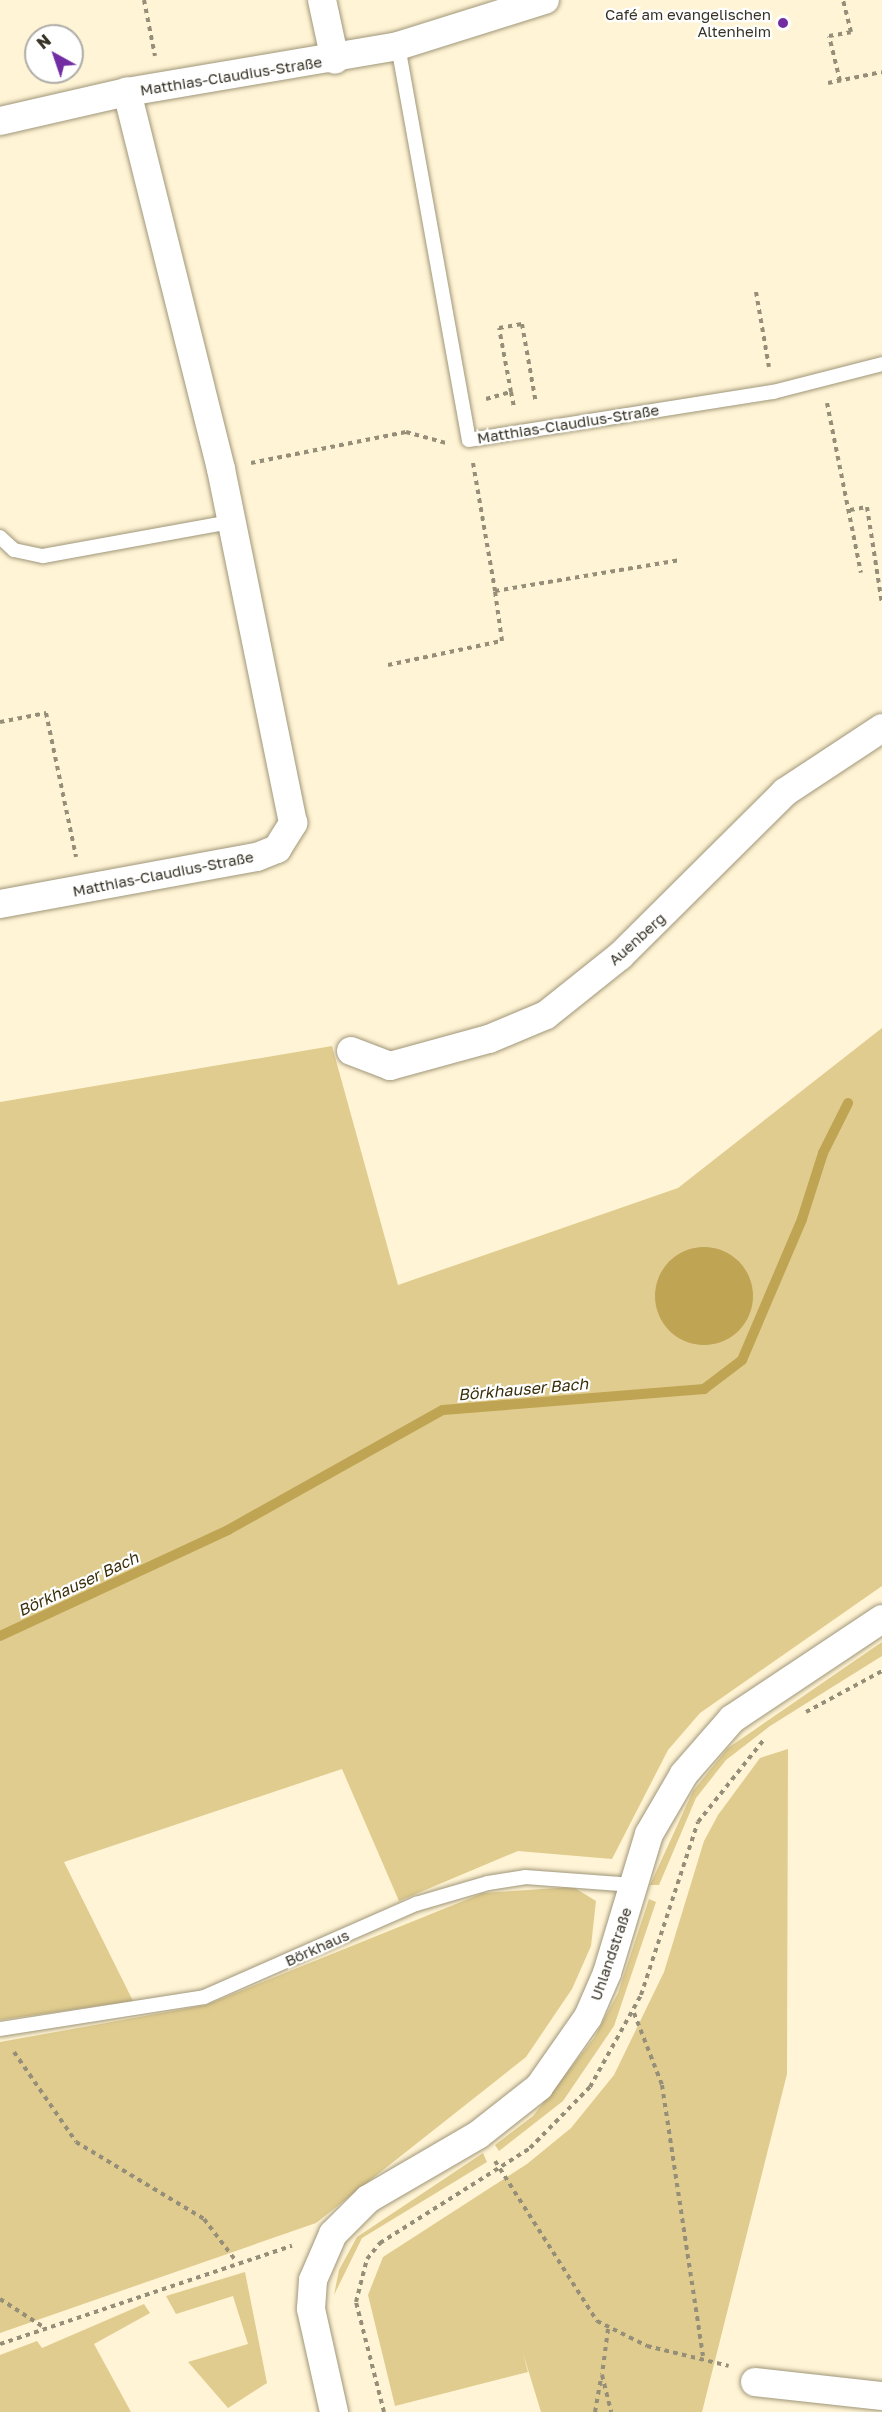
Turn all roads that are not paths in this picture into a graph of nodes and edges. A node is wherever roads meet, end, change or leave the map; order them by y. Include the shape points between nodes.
1 (322, 0) edge
2 (545, 0) edge
3 (514, 5) edge
4 (398, 46) junction
5 (335, 60) junction
6 (127, 92) junction
7 (0, 121) edge
8 (882, 364) edge
9 (231, 522) junction
10 (0, 537) edge
11 (882, 728) edge
12 (0, 904) edge
13 (351, 1052) dead end
14 (882, 1619) edge
15 (634, 1885) junction
16 (1, 2029) edge
17 (755, 2382) road end
18 (882, 2396) edge
19 (334, 2412) edge

1 - 5 street, Matthias-Claudius-Straße
2 - 3 street, Matthias-Claudius-Straße
3 - 4 street, Matthias-Claudius-Straße
4 - 5 street, Matthias-Claudius-Straße
4 - 8 lane, Matthias-Claudius-Straße via 469,440 773,392
5 - 6 street, Matthias-Claudius-Straße
6 - 7 street, Matthias-Claudius-Straße
6 - 9 street, Matthias-Claudius-Straße
9 - 10 lane via 43,556 14,550
9 - 12 street, Matthias-Claudius-Straße via 293,823 277,849 257,857
11 - 13 street, Auenberg via 785,792 621,956 546,1015 489,1039 390,1066
14 - 15 street, Uhlandstraße via 768,1692 708,1744 664,1803
15 - 16 lane, Börkhaus via 525,1877 488,1883 416,1905 204,1997
15 - 19 street, Uhlandstraße via 607,1973 561,2061 516,2109 368,2199 333,2234 314,2280 311,2309
17 - 18 street

